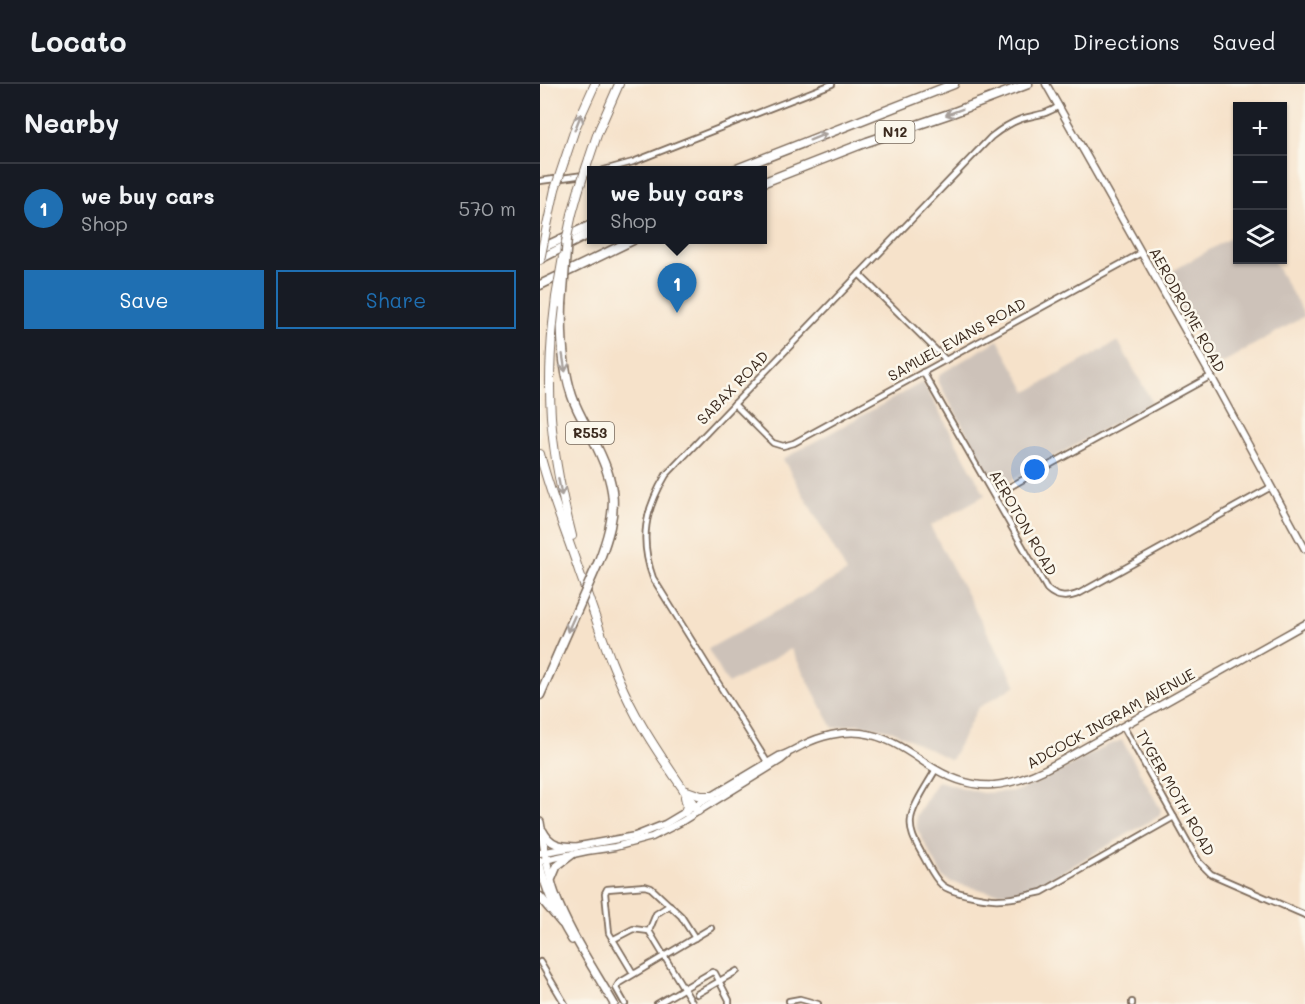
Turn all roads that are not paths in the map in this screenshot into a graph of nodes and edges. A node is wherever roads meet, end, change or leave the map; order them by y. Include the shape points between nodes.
1 (595, 84) edge
2 (620, 84) edge
3 (832, 84) edge
4 (954, 84) edge
5 (1028, 84) edge
6 (1048, 86) edge
7 (1059, 106) junction
8 (620, 166) edge
9 (747, 166) edge
10 (587, 175) edge
11 (540, 181) edge
12 (767, 181) edge
13 (587, 227) edge
14 (587, 235) edge
15 (567, 238) junction
16 (625, 244) edge
17 (540, 249) edge
18 (1141, 253) junction
19 (540, 259) edge
20 (859, 274) junction
21 (540, 285) edge
22 (946, 360) junction
23 (923, 372) junction
24 (1210, 376) junction
25 (734, 404) junction
26 (540, 454) edge
27 (1271, 487) junction
28 (995, 495) junction
29 (1305, 549) edge
30 (581, 576) junction
31 (1305, 624) edge
32 (540, 695) edge
33 (1123, 726) junction
34 (769, 765) junction
35 (936, 769) junction
36 (683, 790) junction
37 (712, 796) junction
38 (696, 809) junction
39 (685, 812) junction
40 (1174, 817) junction
41 (540, 823) edge
42 (574, 850) junction
43 (542, 858) edge
44 (551, 881) junction
45 (540, 897) edge
46 (670, 905) junction
47 (1305, 915) edge
48 (562, 923) junction
49 (711, 928) dead end
50 (649, 931) junction
51 (695, 938) junction
52 (612, 940) junction
53 (664, 956) junction
54 (540, 962) edge
55 (737, 971) dead end
56 (633, 973) junction
57 (719, 982) junction
58 (683, 988) junction
59 (697, 994) dead end
60 (789, 1001) dead end
61 (565, 1004) edge
62 (612, 1004) edge
63 (625, 1004) edge
64 (657, 1004) edge
65 (693, 1004) edge
66 (729, 1004) edge
67 (818, 1004) edge

19 -> 1 main road, bridge via 555,189
2 - 15 main road, R553, bridge via 598,132
3 - 8 street
9 -> 4 highway, N12
5 -> 12 highway, N12
6 - 7 street, AERODROME ROAD
7 - 18 street, AERODROME ROAD
7 - 20 street, SABAX ROAD via 1046,114 1011,123 991,137
10 - 11 street
13 - 17 highway
14 - 19 highway
15 -> 30 main road, bridge via 553,324 552,433 560,489
15 -> 32 highway, R553, bridge via 562,352 578,411 603,460 612,488 613,512 599,561
16 - 21 highway
18 - 22 street, SAMUEL EVANS ROAD
18 - 24 street, AERODROME ROAD
20 - 22 street
20 - 25 street, SABAX ROAD
22 - 23 street, SAMUEL EVANS ROAD
23 - 25 street, SAMUEL EVANS ROAD via 783,446 773,442
23 - 28 street, AEROTON ROAD
24 - 27 street, AERODROME ROAD
24 - 28 street
25 - 34 street, SABAX ROAD via 666,475 654,494 645,533 646,547 655,582
26 - 30 main road
27 - 28 street, AEROTON ROAD via 1066,598 1047,589
27 - 29 street, AERODROME ROAD
30 - 36 main road via 631,706
31 - 33 street, ADCOCK INGRAM AVENUE
33 - 35 street, ADCOCK INGRAM AVENUE via 1043,771 1013,783 974,784
33 - 40 street, TYGER MOTH ROAD
34 - 35 street, ADCOCK INGRAM AVENUE via 805,744 828,736 859,733 898,745
34 - 37 street, ADCOCK INGRAM AVENUE
34 - 38 street, ADCOCK INGRAM AVENUE
35 - 40 street via 912,814 911,830 934,876 949,890 963,894 998,900 1042,891
36 - 37 main road
36 - 38 main road
36 - 39 main road
37 - 38 street, ADCOCK INGRAM AVENUE
38 - 39 street, ADCOCK INGRAM AVENUE
38 - 42 street, ADCOCK INGRAM AVENUE via 644,840
39 - 42 street, ADCOCK INGRAM AVENUE via 635,836
40 - 47 street, TYGER MOTH ROAD via 1199,862 1211,874
41 - 42 main road via 553,843
41 - 43 main road
42 - 43 street, ADCOCK INGRAM AVENUE
42 - 44 main road via 557,866
43 - 44 main road
43 - 48 main road via 549,894
44 - 62 main road via 570,927
45 - 48 highway
46 - 50 street via 655,916
46 - 51 street
46 - 52 street via 648,886 607,889 606,911
48 - 62 main road
49 - 51 street
50 - 52 street via 633,929
50 - 53 street
51 - 53 street
52 - 56 street
53 - 56 street
53 - 58 street
54 - 61 street
55 - 57 street
56 - 63 street via 615,987
57 - 58 street via 712,972
57 - 59 street
57 - 66 street
58 - 64 street
58 - 65 street
60 - 67 street via 800,999

